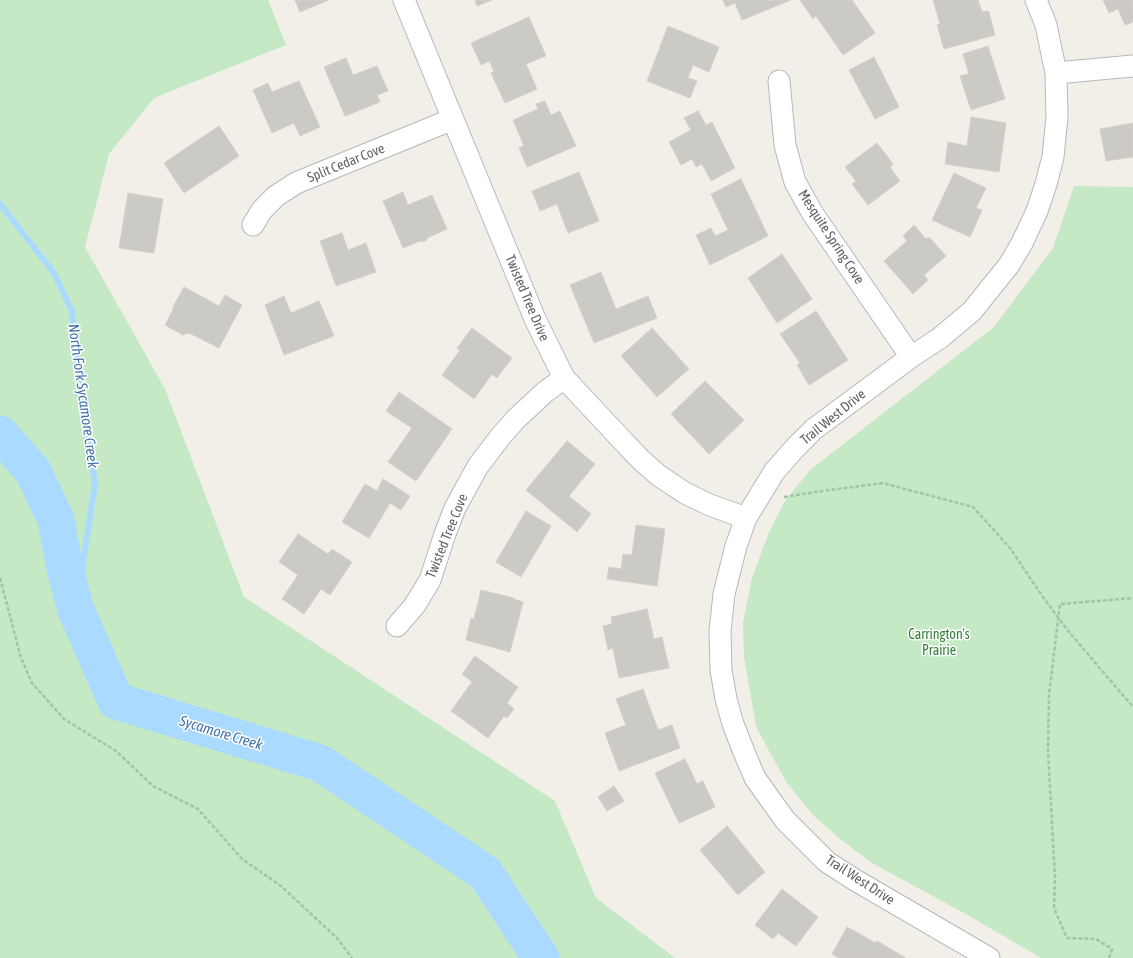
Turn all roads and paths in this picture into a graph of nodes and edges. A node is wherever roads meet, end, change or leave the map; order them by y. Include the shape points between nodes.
1 (404, 0) edge
2 (1036, 0) edge
3 (1133, 66) edge
4 (1056, 73) junction
5 (779, 81) dead end
6 (453, 119) junction
7 (253, 224) dead end
8 (911, 357) junction
9 (564, 378) junction
10 (751, 511) junction
11 (0, 578) edge
12 (1133, 598) edge
13 (1059, 618) junction
14 (397, 626) dead end
15 (1133, 707) edge
16 (979, 955) edge
17 (352, 958) edge
18 (1109, 958) edge

1 - 6 street, Twisted Tree Drive
2 - 4 street, Trail West Drive via 1046,25
3 - 4 street
4 - 8 street, Trail West Drive via 1057,117 1053,157 1037,211 1022,243 1009,265 972,311 940,338
5 - 8 street, Mesquite Spring Cove via 785,145 795,182 813,214
6 - 7 street, Split Cedar Cove via 296,183 276,196
6 - 9 street, Twisted Tree Drive via 535,319
8 - 10 street, Trail West Drive via 814,429 774,472
9 - 10 street, Twisted Tree Drive via 658,475 685,493 710,505
9 - 14 street, Twisted Tree Cove via 516,419 478,466 444,534 430,580 415,605
10 - 13 path via 815,492 883,483 973,507 1010,548
10 - 16 street, Trail West Drive via 736,546 724,594 720,631 721,670 726,699 733,724 756,778 785,820 827,862
11 - 17 path via 21,658 32,683 64,719 116,751 153,786 198,809 242,859 281,886 337,938
12 - 13 path via 1060,604
13 - 15 path
13 - 18 path via 1050,695 1048,750 1055,878 1054,908 1067,938 1096,939 1112,949

